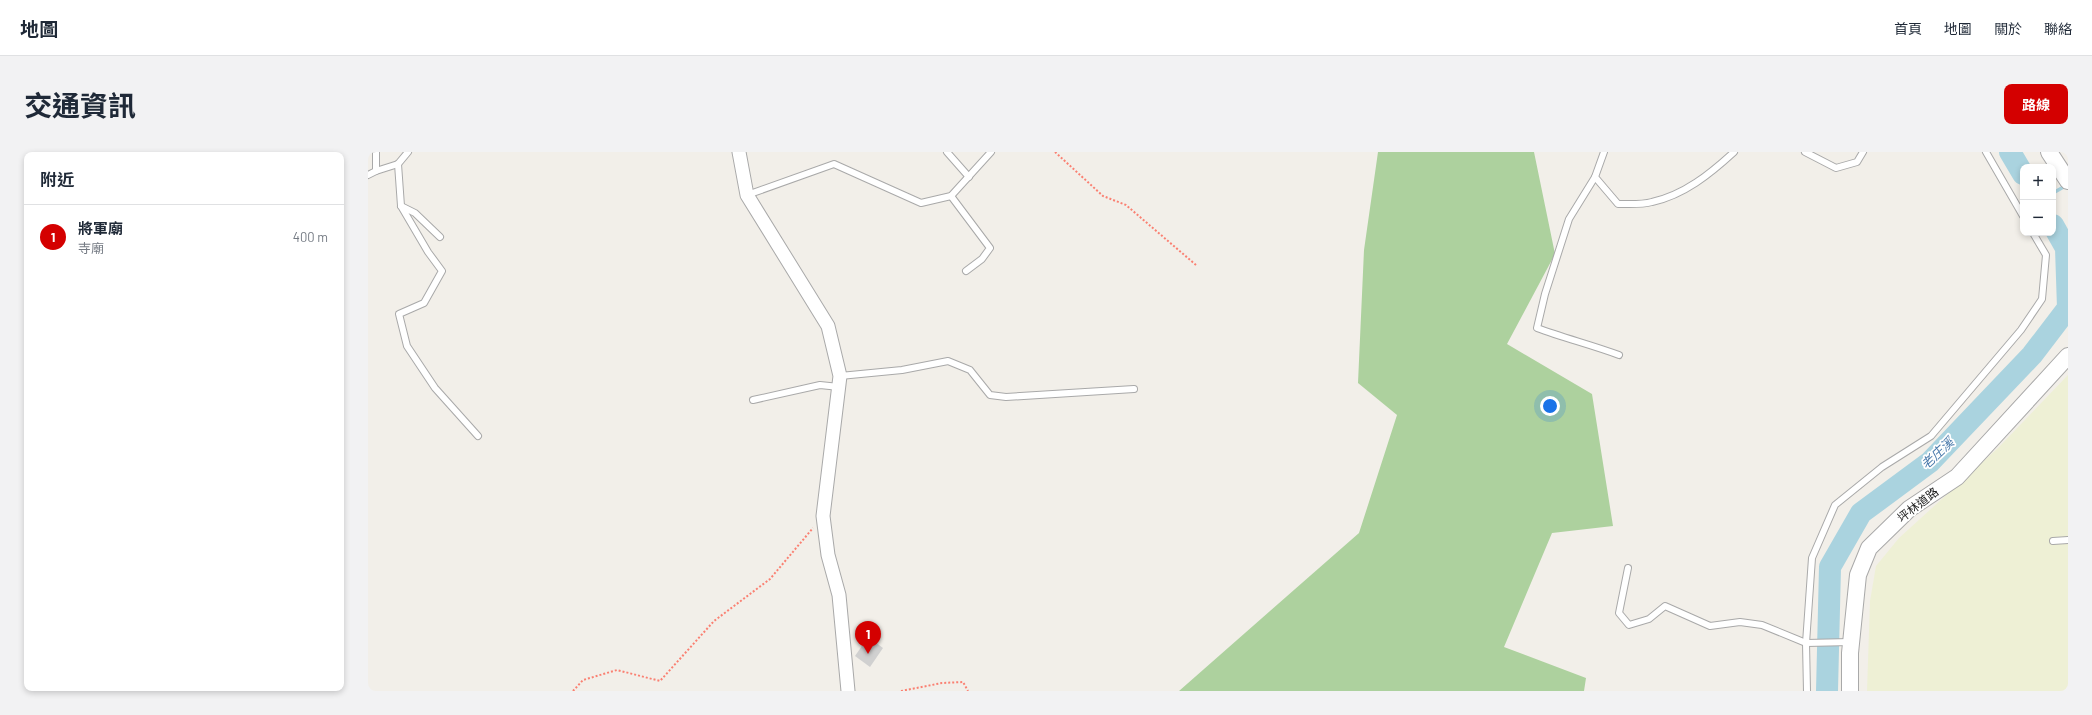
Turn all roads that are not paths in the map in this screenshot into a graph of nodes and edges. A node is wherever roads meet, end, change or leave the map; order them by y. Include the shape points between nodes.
1 (376, 152) edge
2 (408, 152) edge
3 (739, 152) edge
4 (946, 152) edge
5 (991, 152) edge
6 (1604, 152) edge
7 (1734, 152) edge
8 (1805, 152) edge
9 (1863, 152) edge
10 (1986, 152) edge
11 (2049, 152) edge
12 (398, 164) junction
13 (376, 171) junction
14 (368, 175) edge
15 (969, 177) junction
16 (1595, 177) junction
17 (2068, 181) edge
18 (747, 195) junction
19 (952, 196) junction
20 (400, 206) junction
21 (2020, 211) edge
22 (2035, 236) edge
23 (440, 237) dead end
24 (966, 271) dead end
25 (1619, 355) dead end
26 (2068, 356) edge
27 (839, 382) junction
28 (1134, 389) dead end
29 (753, 400) dead end
30 (478, 436) dead end
31 (2068, 540) edge
32 (2053, 541) dead end
33 (1628, 568) dead end
34 (1851, 642) junction
35 (1806, 643) junction
36 (848, 691) edge
37 (1807, 691) edge
38 (1850, 691) edge

1 - 13 lane
2 - 12 lane
3 - 18 street
4 - 15 lane
5 - 15 lane
6 - 16 lane
7 - 16 lane via 1679,194 1650,203 1618,204
8 - 9 lane via 1836,168 1857,162
10 - 21 lane
11 - 17 street
12 - 13 lane
12 - 20 lane
13 - 14 lane
15 - 19 lane
16 - 25 lane via 1569,219 1544,294 1537,328 1567,340
18 - 19 lane via 834,164 920,203
18 - 27 street via 828,326
19 - 24 lane via 990,248 982,259
20 - 23 lane via 415,213
20 - 30 lane via 442,271 424,303 400,314 407,346 435,388
22 - 35 lane via 2046,255 2042,299 2021,330 1931,436 1882,466 1835,505 1812,558
26 - 34 street, 坪林道路 via 1957,476 1909,509 1869,548 1858,575
27 - 28 lane via 948,361 970,370 990,395 1006,397
27 - 29 lane
27 - 36 street via 822,516 828,555 839,595
31 - 32 lane
33 - 35 lane via 1620,613 1629,626 1649,619 1665,606 1710,626 1740,622 1762,626
34 - 35 lane
34 - 38 street, 坪林道路
35 - 37 lane

